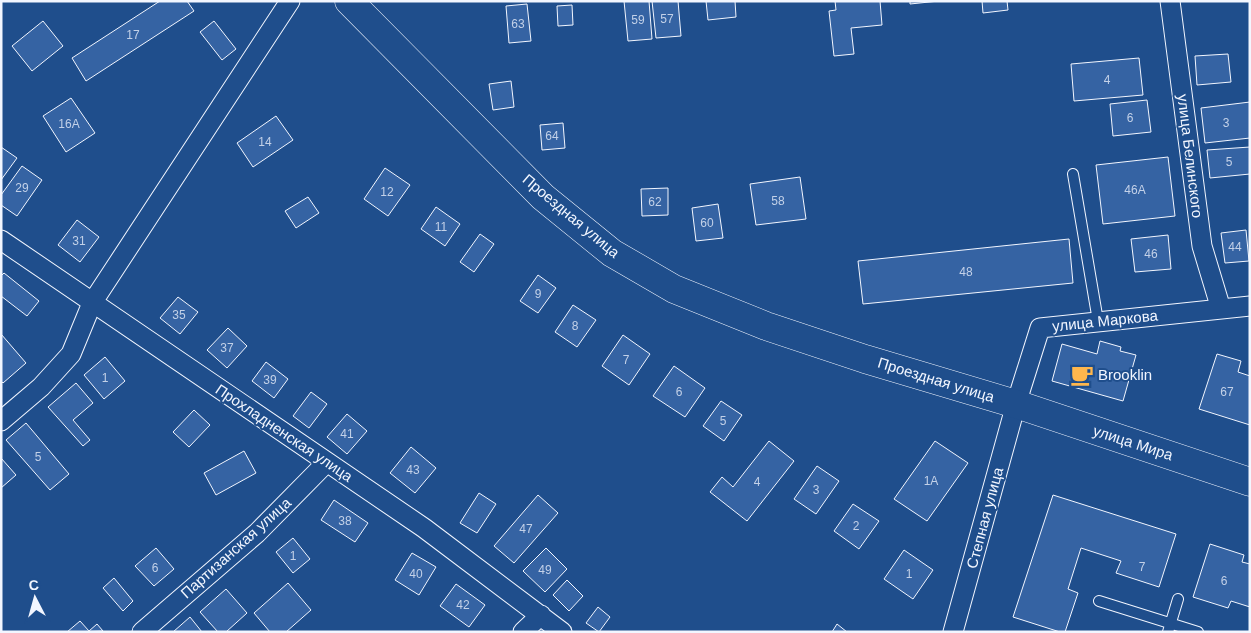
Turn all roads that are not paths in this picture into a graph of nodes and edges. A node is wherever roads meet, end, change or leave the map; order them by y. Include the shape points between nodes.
1 (290, 1) edge
2 (349, 1) edge
3 (1170, 1) edge
4 (1073, 174) dead end
5 (1, 240) edge
6 (92, 303) junction
7 (1250, 306) edge
8 (1221, 309) junction
9 (1098, 321) junction
10 (1016, 404) junction
11 (1, 421) edge
12 (327, 462) junction
13 (1250, 482) edge
14 (1178, 600) dead end
15 (1099, 601) dead end
16 (541, 615) junction
17 (1169, 628) edge
18 (142, 632) edge
19 (523, 632) edge
20 (562, 632) edge
21 (953, 632) edge
22 (1198, 632) edge

1 - 6 street
2 - 10 main road, Проездная улица via 543,197 612,253 674,289 766,326
3 - 8 street, улица Белинского via 1202,246
4 - 9 lane
5 - 6 street, Прохладненская улица
6 - 11 street via 71,354 41,387
6 - 12 street, Прохладненская улица
7 - 8 street, улица Маркова
8 - 9 street, улица Маркова
9 - 10 street, улица Маркова via 1040,328
10 - 13 main road, улица Мира
10 - 21 street, Степная улица
12 - 16 street, Прохладненская улица via 424,528
12 - 18 street, Партизанская улица via 256,533
14 - 17 lane
15 - 17 lane
16 - 19 street
16 - 20 street, Прохладненская улица
17 - 22 lane

